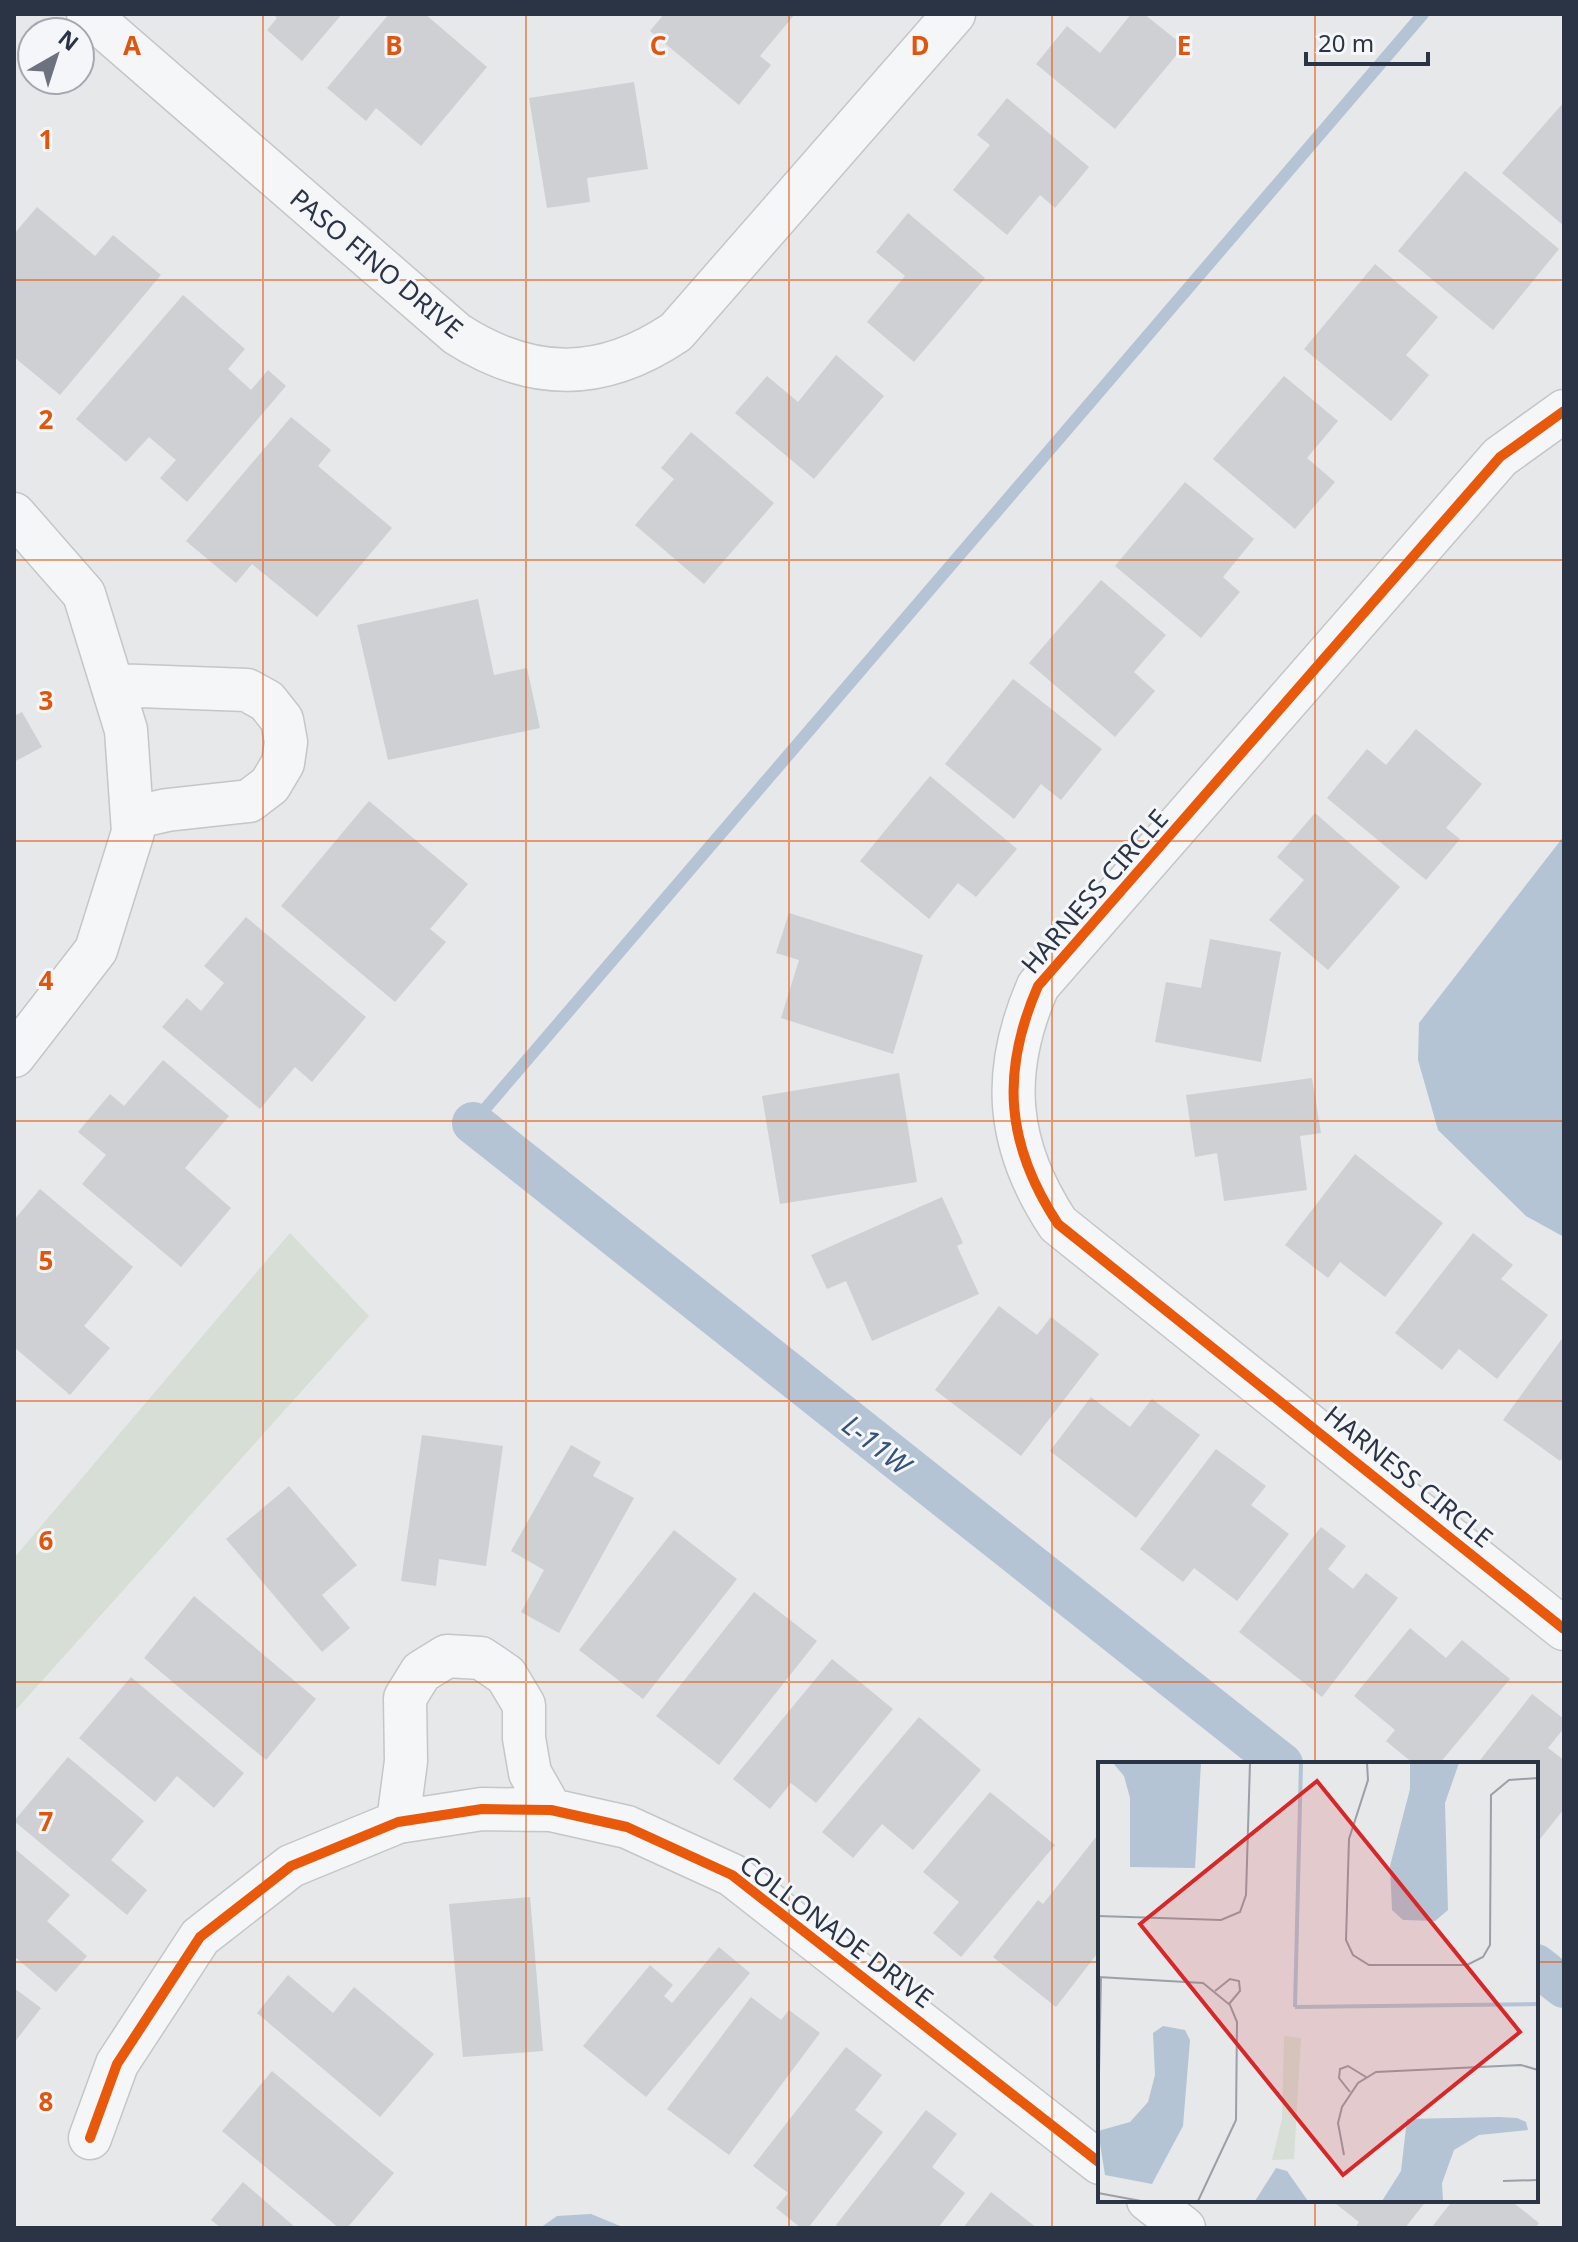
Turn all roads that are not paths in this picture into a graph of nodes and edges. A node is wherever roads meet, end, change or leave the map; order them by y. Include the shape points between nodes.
1 (88, 14) edge
2 (954, 14) edge
3 (1564, 411) edge
4 (14, 514) edge
5 (112, 685) junction
6 (132, 818) junction
7 (14, 1056) edge
8 (1564, 1629) edge
9 (551, 1810) junction
10 (398, 1822) junction
11 (90, 2138) dead end
12 (1098, 2161) edge
13 (1151, 2202) edge
14 (1184, 2228) edge

1 - 2 street, PASO FINO DRIVE via 457,334 531,368 562,371 622,361 676,332
3 - 8 street, HARNESS CIRCLE via 1500,457 1038,986 1018,1040 1013,1096 1021,1153 1058,1224
4 - 5 street via 84,594
5 - 6 street via 126,730
5 - 6 street via 247,690 267,701 282,720 286,742 283,763 270,785 249,801
6 - 7 street via 133,832 96,950
9 - 10 street, COLLONADE DRIVE via 482,1809
9 - 10 street via 530,1773 524,1705 506,1675 481,1658 447,1656 421,1672 405,1698 406,1761
9 - 12 street, COLLONADE DRIVE via 627,1827 732,1875
10 - 11 street, COLLONADE DRIVE via 291,1866 200,1937 117,2064
13 - 14 street

